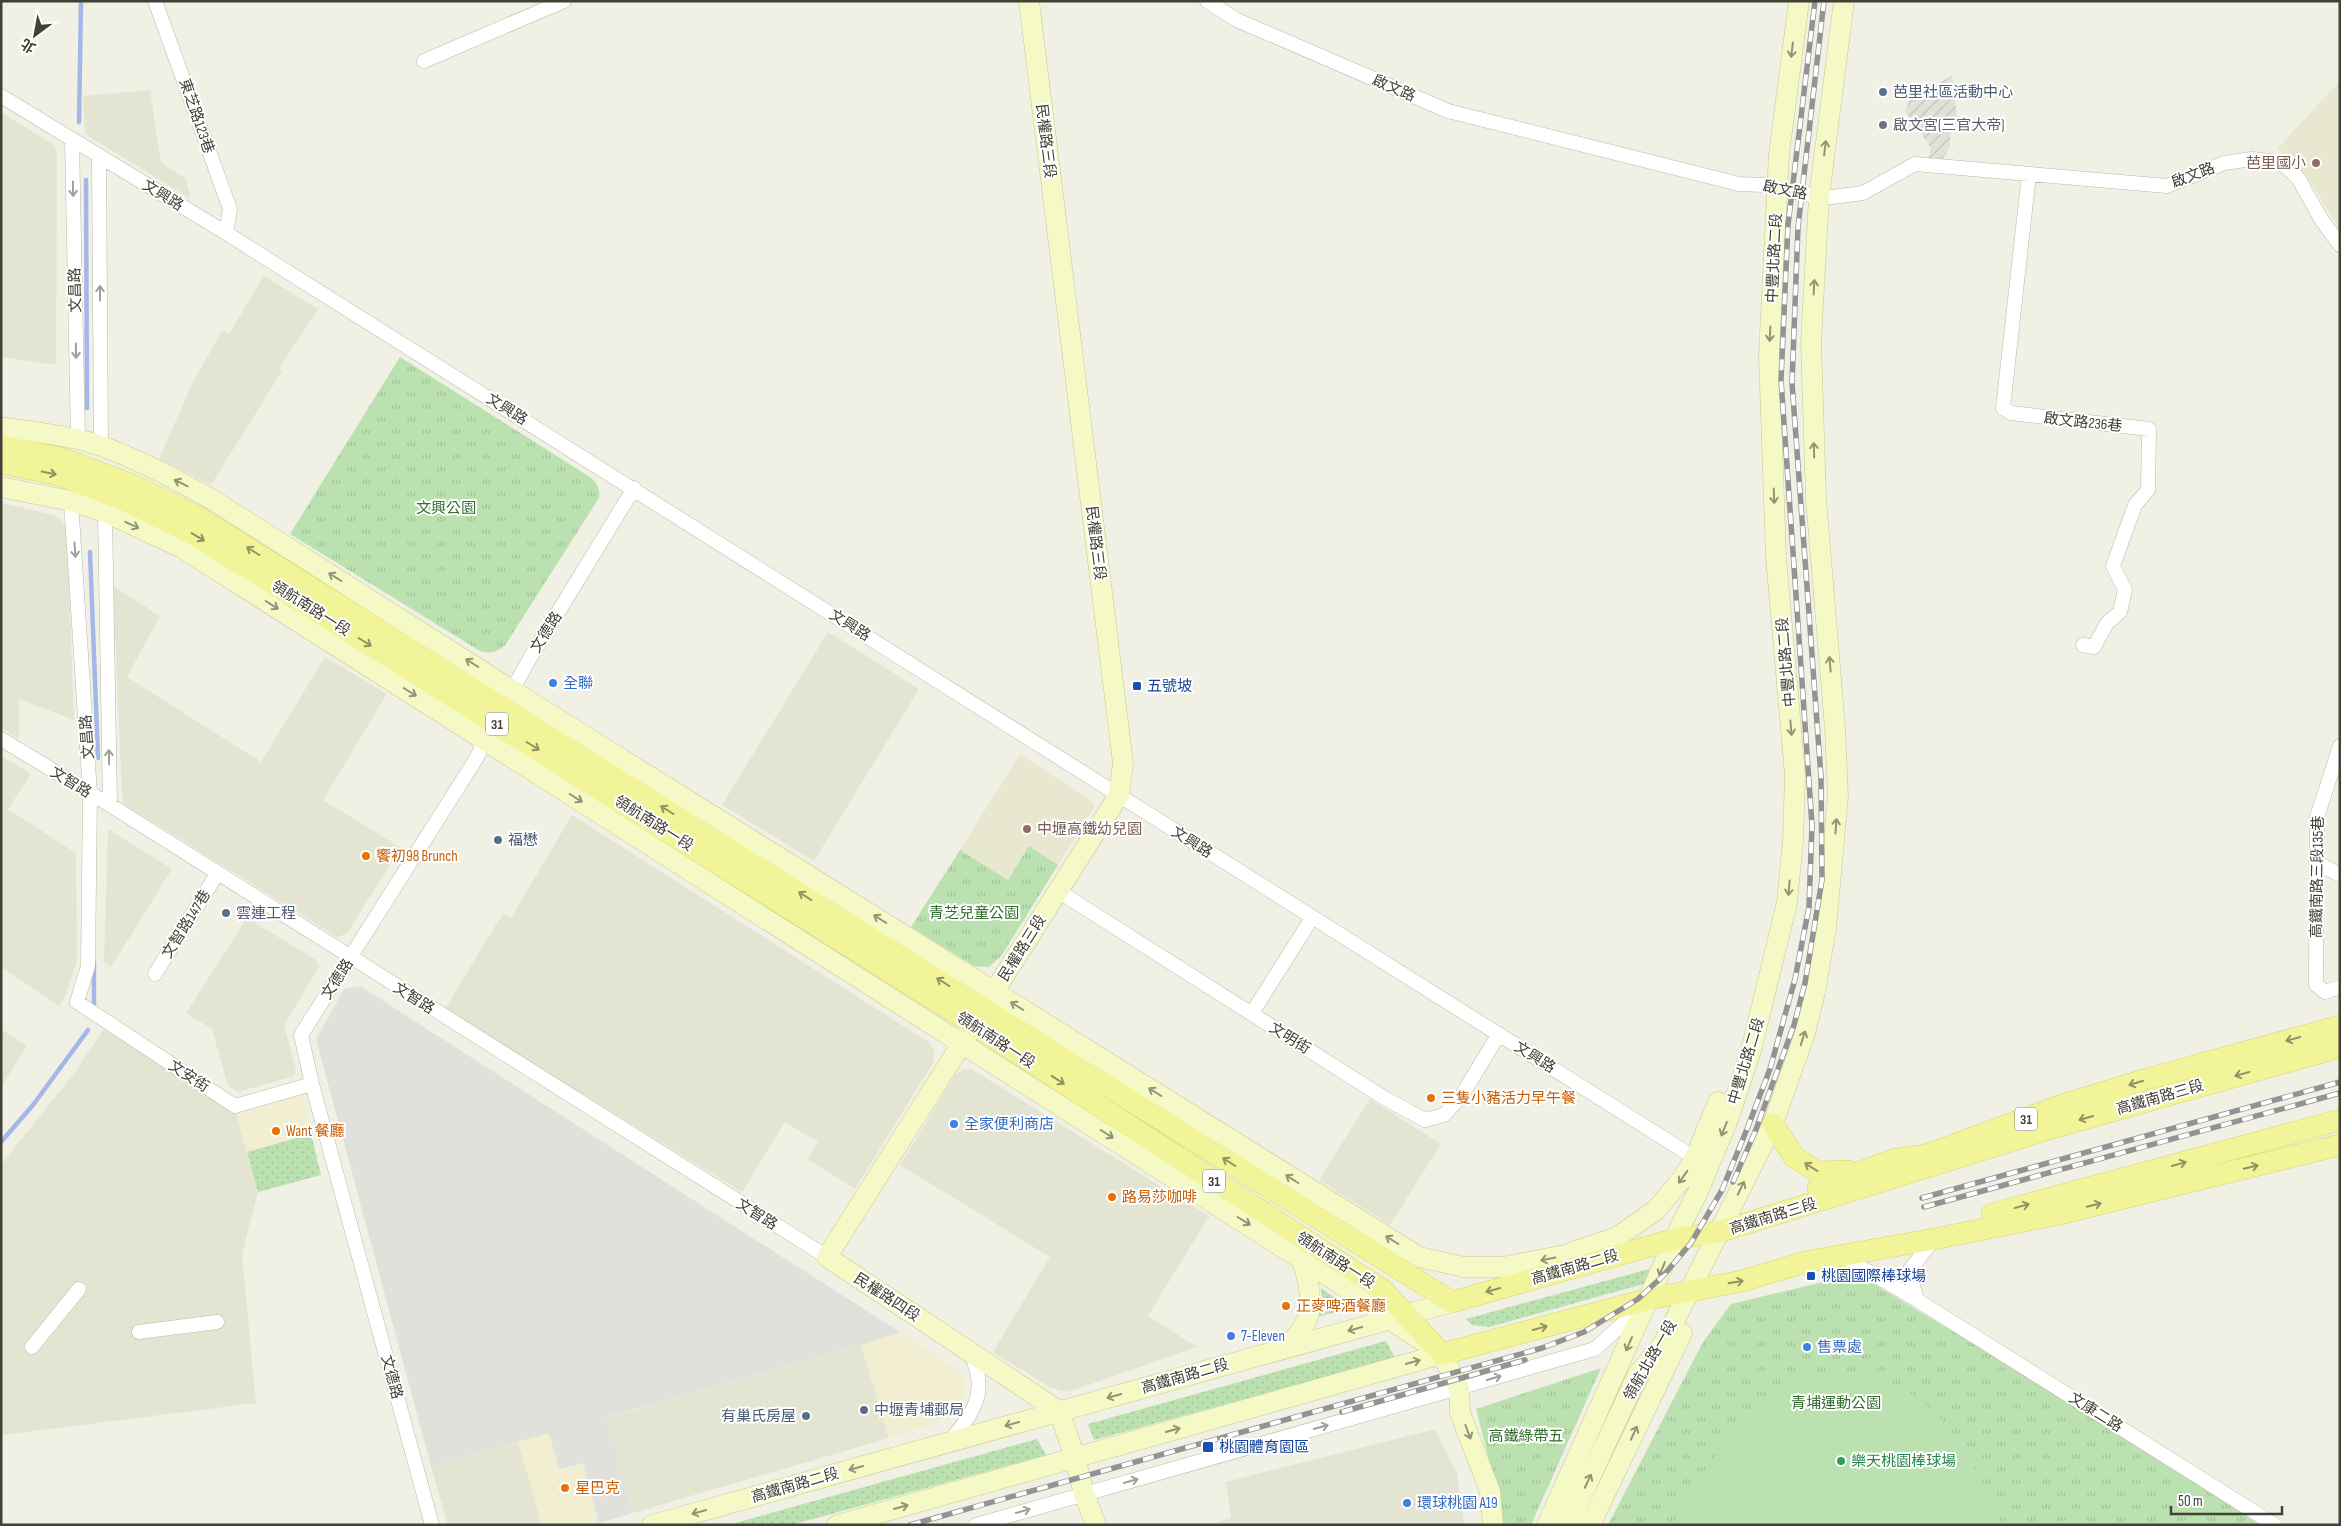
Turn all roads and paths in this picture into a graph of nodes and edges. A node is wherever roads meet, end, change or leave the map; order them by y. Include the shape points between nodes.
1 (155, 1) edge
2 (564, 1) edge
3 (1029, 1) edge
4 (1207, 1) edge
5 (1798, 1) edge
6 (1844, 1) edge
7 (424, 60) dead end
8 (1, 96) edge
9 (72, 140) junction
10 (99, 157) junction
11 (2029, 174) junction
12 (1778, 188) junction
13 (1819, 197) junction
14 (226, 233) junction
15 (2340, 245) edge
16 (1, 427) edge
17 (78, 439) junction
18 (1, 446) edge
19 (101, 446) junction
20 (1, 463) edge
21 (1, 487) edge
22 (634, 488) junction
23 (72, 502) junction
24 (105, 512) junction
25 (2083, 645) dead end
26 (499, 715) junction
27 (1, 739) edge
28 (2340, 746) edge
29 (90, 794) junction
30 (1118, 795) junction
31 (110, 805) junction
32 (2316, 862) junction
33 (217, 874) junction
34 (2340, 875) edge
35 (1058, 890) junction
36 (1312, 918) junction
37 (351, 959) junction
38 (155, 974) dead end
39 (2340, 988) edge
40 (77, 1002) joint
41 (1252, 1013) junction
42 (979, 1017) junction
43 (2340, 1026) edge
44 (1499, 1034) junction
45 (2340, 1047) edge
46 (312, 1084) junction
47 (1718, 1102) dead end
48 (2340, 1120) edge
49 (1773, 1124) junction
50 (2340, 1145) edge
51 (1926, 1155) junction
52 (1695, 1158) junction
53 (1892, 1160) junction
54 (1822, 1201) junction
55 (1334, 1204) junction
56 (1719, 1232) junction
57 (1675, 1239) junction
58 (1934, 1240) junction
59 (1840, 1255) junction
60 (1300, 1257) junction
61 (827, 1258) junction
62 (1389, 1262) junction
63 (79, 1289) dead end
64 (1688, 1291) junction
65 (1649, 1300) junction
66 (1917, 1300) junction
67 (1452, 1302) junction
68 (1398, 1317) junction
69 (216, 1322) dead end
70 (139, 1332) dead end
71 (32, 1347) dead end
72 (1277, 1351) junction
73 (969, 1352) junction
74 (1442, 1354) junction
75 (1459, 1388) junction
76 (1059, 1411) junction
77 (950, 1442) junction
78 (1075, 1457) junction
79 (1084, 1494) junction
80 (432, 1525) edge
81 (652, 1525) edge
82 (837, 1525) edge
83 (976, 1525) edge
84 (1096, 1525) edge
85 (1492, 1525) edge
86 (1547, 1525) edge
87 (1568, 1525) edge
88 (1590, 1525) edge
89 (2275, 1525) edge

1 - 14 street, 東芝路123巷 via 230,209
2 - 7 street
3 - 30 street, 民權路三段 via 1123,763
4 - 12 street, 啟文路 via 1236,20 1448,111 1739,184
5 -> 12 street, 中豐北路二段 via 1779,154
13 -> 6 street
8 - 9 street, 文興路
9 - 10 street, 文興路
9 -> 17 street, 文昌路
10 - 14 street, 文興路
19 -> 10 street, 文昌路
11 - 13 street, 啟文路 via 1915,164 1863,193
11 - 15 street, 啟文路 via 2167,186 2224,163 2252,159 2271,161 2285,166 2298,178
11 - 25 street, 啟文路236巷 via 2004,408 2011,413 2149,429 2148,490 2135,505 2113,566 2126,590 2120,612 2107,622 2094,647
12 - 13 street, 啟文路
12 -> 57 street, 中豐北路二段 via 1769,356 1776,557 1795,775 1787,903 1751,1050 1729,1117
49 -> 13 street via 1805,1033 1815,992 1826,928 1838,796 1836,728 1816,499 1811,352
14 - 22 street, 文興路
16 - 17 street, 領航南路一段 / 31
17 - 19 street, 領航南路一段 / 31
26 -> 18 main road, 領航南路一段 / 31 via 200,518 133,485 64,459
26 -> 19 street, 領航南路一段 / 31 via 213,500
20 -> 26 main road, 領航南路一段 / 31 via 59,475 124,500 195,535
21 - 23 street, 領航南路一段 / 31
22 - 26 street, 文德路
22 - 30 street, 文興路
23 - 24 street, 領航南路一段 / 31
23 -> 29 street, 文昌路
24 -> 26 street, 領航南路一段 / 31 via 182,548
31 -> 24 street, 文昌路
26 - 37 street, 文德路 via 476,759
26 - 42 main road, 領航南路一段 / 31
42 -> 26 street, 領航南路一段 / 31
27 - 29 street, 文智路
28 - 32 street, 高鐵南路三段135巷 via 2317,817
29 - 31 street, 文智路
29 - 40 street, 文昌路 via 88,966
30 - 35 street, 民權路三段
30 - 36 street, 文興路
31 - 33 street, 文智路
32 - 34 street
32 - 39 street, 高鐵南路三段135巷 via 2316,985 2325,992
33 - 37 street, 文智路
33 - 38 street, 文智路147巷
35 - 41 street, 文明街
35 - 42 street, 民權路三段
36 - 41 street
36 - 44 street, 文興路
37 - 46 street, 文德路 via 301,1035
37 - 61 street, 文智路
40 - 46 street, 文安街 via 235,1106
41 - 44 street, 文明街 via 1386,1099 1425,1120 1444,1115 1462,1095
55 -> 42 street, 領航南路一段 / 31
42 -> 60 street, 領航南路一段 / 31
42 - 61 street
62 -> 42 main road, 領航南路一段 / 31
42 -> 68 main road, 領航南路一段 / 31 via 1383,1290
43 -> 51 main road, 高鐵南路三段 / 31 via 2062,1105
44 - 52 street, 文興路
45 -> 54 main road, 高鐵南路三段 / 31 via 2048,1129
46 - 80 street, 文德路
47 - 52 street, 高鐵南路二段
59 -> 48 main road
53 -> 49 main road via 1846,1172 1818,1172 1794,1157
56 -> 49 street
58 -> 50 main road via 2059,1214
51 - 53 main road, 高鐵南路三段 / 31
51 - 54 main road
52 -> 55 street, 高鐵南路二段 via 1656,1210 1617,1237 1565,1255 1503,1267 1464,1267 1419,1257
53 - 56 main road, 高鐵南路三段 / 31 via 1774,1204
54 - 56 main road, 高鐵南路三段 / 31
55 - 62 street, 31
56 - 57 main road, 高鐵南路二段 / 31
56 - 64 street
57 -> 65 street, 中豐北路二段
57 -> 67 main road, 高鐵南路二段 / 31
58 - 59 main road
58 - 66 street via 1909,1271
64 -> 59 main road via 1742,1281
59 - 66 street, 文康二路
60 - 68 street, 領航南路一段 / 31 via 1375,1306
60 - 72 street via 1310,1287 1311,1305 1306,1322 1293,1340
61 - 73 street, 民權路四段
62 - 67 main road, 31
63 - 71 street
64 - 65 main road
87 -> 64 street, 領航北路一段 via 1638,1374 1663,1344
88 -> 64 street, 領航北路一段 via 1681,1338
74 -> 65 main road
75 -> 65 street via 1595,1349
65 -> 86 street, 領航北路一段
66 - 89 street, 文康二路
67 - 68 street, 高鐵南路二段
68 -> 72 street, 高鐵南路二段
68 - 74 main road, 領航南路一段 / 31
69 - 70 street
72 -> 76 street, 高鐵南路二段
73 - 76 street, 民權路四段
73 - 77 street via 978,1370 980,1386 976,1404
74 - 75 street
78 -> 74 street
79 -> 75 street
75 -> 85 street via 1460,1413 1490,1491
76 -> 77 street, 高鐵南路二段
76 - 78 street
77 -> 81 street, 高鐵南路二段
78 - 79 street
82 -> 78 street
83 -> 79 street
79 - 84 street

